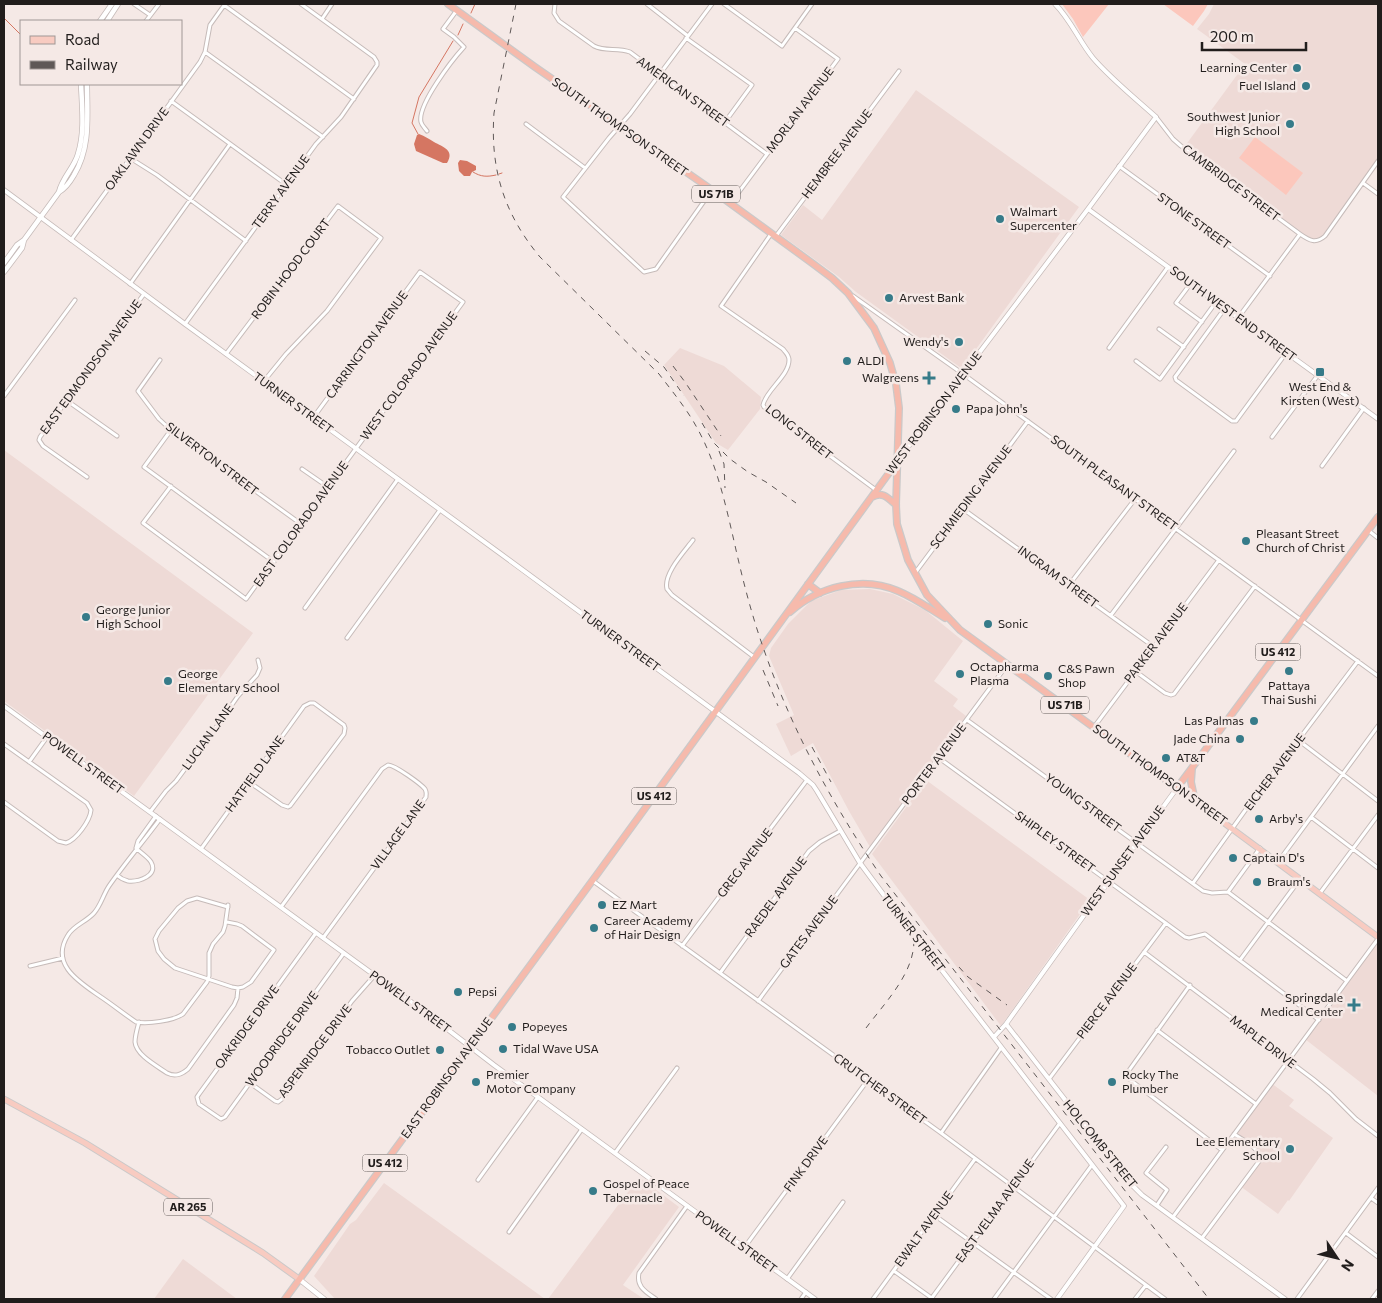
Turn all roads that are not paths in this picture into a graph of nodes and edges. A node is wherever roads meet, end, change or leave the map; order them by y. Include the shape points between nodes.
1 (112, 4) edge
2 (118, 4) edge
3 (134, 4) edge
4 (159, 4) edge
5 (225, 4) edge
6 (301, 4) edge
7 (332, 4) edge
8 (448, 4) edge
9 (555, 4) edge
10 (647, 4) edge
11 (712, 4) edge
12 (724, 4) edge
13 (812, 4) edge
14 (1055, 4) edge
15 (457, 10) junction
16 (150, 16) junction
17 (322, 19) junction
18 (101, 20) edge
19 (108, 20) edge
20 (147, 20) edge
21 (795, 28) junction
22 (687, 37) junction
23 (205, 52) junction
24 (899, 71) dead end
25 (660, 75) junction
26 (81, 85) edge
27 (87, 85) edge
28 (354, 99) junction
29 (171, 101) junction
30 (1156, 117) junction
31 (725, 122) junction
32 (526, 124) dead end
33 (619, 127) junction
34 (428, 131) dead end
35 (323, 137) junction
36 (230, 144) junction
37 (767, 154) junction
38 (130, 158) junction
39 (1378, 161) edge
40 (1119, 166) junction
41 (586, 168) junction
42 (1363, 183) junction
43 (287, 185) junction
44 (4, 190) edge
45 (712, 190) junction
46 (59, 192) junction
47 (1378, 194) edge
48 (190, 200) junction
49 (730, 204) junction
50 (1088, 208) junction
51 (41, 217) junction
52 (1300, 234) junction
53 (773, 235) junction
54 (24, 240) junction
55 (71, 240) junction
56 (246, 241) junction
57 (4, 263) edge
58 (1168, 267) junction
59 (4, 272) edge
60 (1270, 276) junction
61 (1190, 283) junction
62 (130, 284) junction
63 (848, 293) junction
64 (144, 294) junction
65 (75, 300) dead end
66 (463, 302) joint
67 (1216, 302) junction
68 (721, 306) joint
69 (1225, 308) junction
70 (1238, 318) junction
71 (1202, 322) junction
72 (185, 324) junction
73 (1159, 328) dead end
74 (1184, 347) junction
75 (1109, 348) dead end
76 (1286, 352) junction
77 (226, 354) junction
78 (160, 360) dead end
79 (1136, 361) dead end
80 (963, 374) junction
81 (1318, 375) junction
82 (264, 381) junction
83 (4, 396) edge
84 (66, 400) junction
85 (1364, 408) junction
86 (313, 418) junction
87 (1378, 419) edge
88 (1028, 421) junction
89 (171, 430) junction
90 (117, 436) dead end
91 (1272, 437) dead end
92 (356, 449) junction
93 (1234, 451) dead end
94 (897, 462) junction
95 (1322, 466) dead end
96 (302, 469) dead end
97 (86, 478) dead end
98 (398, 479) junction
99 (171, 486) junction
100 (328, 488) junction
101 (876, 490) junction
102 (1135, 499) junction
103 (867, 502) junction
104 (896, 505) junction
105 (962, 509) junction
106 (440, 510) junction
107 (1378, 517) edge
108 (301, 524) junction
109 (1176, 529) junction
110 (1368, 530) junction
111 (1378, 538) edge
112 (693, 540) dead end
113 (1219, 560) junction
114 (274, 562) junction
115 (915, 573) junction
116 (1069, 585) junction
117 (806, 586) junction
118 (1255, 586) junction
119 (818, 594) junction
120 (927, 595) junction
121 (915, 599) junction
122 (305, 608) dead end
123 (1111, 615) junction
124 (1302, 620) junction
125 (781, 621) junction
126 (952, 623) junction
127 (347, 638) dead end
128 (1154, 647) junction
129 (755, 657) junction
130 (258, 660) dead end
131 (1358, 661) junction
132 (1008, 664) junction
133 (1135, 671) junction
134 (1378, 676) edge
135 (4, 706) edge
136 (716, 712) junction
137 (967, 720) junction
138 (1094, 726) junction
139 (1378, 726) edge
140 (1377, 732) edge
141 (46, 737) junction
142 (1298, 740) junction
143 (4, 744) edge
144 (939, 758) junction
145 (29, 762) junction
146 (1193, 767) junction
147 (1343, 774) junction
148 (807, 780) junction
149 (249, 782) junction
150 (1178, 788) junction
151 (1196, 801) junction
152 (4, 802) edge
153 (1378, 802) edge
154 (150, 812) junction
155 (1378, 815) edge
156 (1311, 817) junction
157 (158, 818) junction
158 (1232, 828) junction
159 (840, 830) junction
160 (1137, 842) junction
161 (136, 848) junction
162 (1260, 848) junction
163 (201, 849) junction
164 (1353, 849) junction
165 (1278, 862) junction
166 (860, 863) junction
167 (1378, 868) edge
168 (117, 876) junction
169 (1300, 879) junction
170 (592, 881) junction
171 (1109, 881) junction
172 (1192, 883) junction
173 (1228, 892) junction
174 (1320, 893) junction
175 (281, 907) junction
176 (227, 922) junction
177 (1268, 922) junction
178 (1166, 923) junction
179 (316, 933) junction
180 (323, 938) junction
181 (1378, 938) edge
182 (682, 946) junction
183 (1144, 952) junction
184 (344, 954) junction
185 (63, 958) junction
186 (1240, 960) junction
187 (30, 966) dead end
188 (720, 973) junction
189 (374, 976) junction
190 (208, 979) junction
191 (1347, 981) junction
192 (1190, 985) junction
193 (238, 988) junction
194 (758, 1001) junction
195 (1319, 1020) junction
196 (138, 1022) junction
197 (1006, 1024) junction
198 (1157, 1030) junction
199 (994, 1037) junction
200 (470, 1047) junction
201 (1001, 1048) junction
202 (1288, 1061) junction
203 (677, 1068) dead end
204 (1048, 1080) junction
205 (867, 1081) junction
206 (250, 1083) junction
207 (538, 1097) junction
208 (4, 1098) edge
209 (1256, 1104) junction
210 (218, 1117) joint
211 (1060, 1123) junction
212 (582, 1128) junction
213 (941, 1133) junction
214 (1234, 1134) junction
215 (1378, 1136) edge
216 (1166, 1147) dead end
217 (1222, 1150) junction
218 (616, 1153) junction
219 (975, 1158) junction
220 (1092, 1165) junction
221 (478, 1180) dead end
222 (1013, 1187) junction
223 (1378, 1188) edge
224 (1371, 1198) junction
225 (843, 1202) dead end
226 (1378, 1203) edge
227 (1157, 1205) junction
228 (688, 1206) junction
229 (934, 1214) junction
230 (1054, 1216) junction
231 (1173, 1217) junction
232 (509, 1232) dead end
233 (1346, 1233) junction
234 (1202, 1238) junction
235 (973, 1242) junction
236 (1094, 1247) junction
237 (744, 1248) junction
238 (1378, 1257) edge
239 (894, 1271) junction
240 (1014, 1272) junction
241 (299, 1279) junction
242 (787, 1279) junction
243 (1146, 1285) junction
244 (1378, 1291) edge
245 (806, 1292) junction
246 (285, 1299) edge
247 (324, 1299) edge
248 (656, 1299) edge
249 (801, 1299) edge
250 (815, 1299) edge
251 (873, 1299) edge
252 (932, 1299) edge
253 (994, 1299) edge
254 (1051, 1299) edge
255 (1057, 1299) edge
256 (1135, 1299) edge
257 (1165, 1299) edge
258 (1285, 1299) edge
259 (1297, 1299) edge
260 (1372, 1299) edge

1 - 18 main road
2 - 19 main road
3 - 16 street
4 - 16 street
5 - 23 street, OAKLAWN DRIVE via 210,25
5 - 28 street
6 - 17 street
7 - 17 street
8 - 15 highway, SOUTH THOMPSON STREET / US 71B
9 - 25 street, AMERICAN STREET via 554,13 559,21 594,46 630,52
10 - 22 street
11 - 22 street
12 - 21 street via 782,46
13 - 21 street
14 - 30 street, CAMBRIDGE STREET via 1098,64
15 - 33 highway, SOUTH THOMPSON STREET / US 71B
15 - 34 street via 443,30 464,47 433,88 424,108 421,123
16 - 20 street
17 - 28 street, TERRY AVENUE via 377,62 376,69
21 - 37 street, MORLAN AVENUE via 838,60
22 - 25 street
22 - 31 street via 752,85
23 - 29 street, OAKLAWN DRIVE
23 - 35 street
24 - 53 street, HEMBREE AVENUE
25 - 31 street, AMERICAN STREET
25 - 33 street
26 - 46 main road via 81,144
27 - 46 main road via 88,133 84,156 65,189
28 - 35 street, TERRY AVENUE
29 - 36 street
29 - 38 street, OAKLAWN DRIVE
30 - 40 street, WEST ROBINSON AVENUE
30 - 52 street, CAMBRIDGE STREET via 1181,146
31 - 37 street, AMERICAN STREET
32 - 41 street
33 - 41 street
33 - 45 highway, SOUTH THOMPSON STREET / US 71B
35 - 43 street, TERRY AVENUE
36 - 43 street
36 - 48 street
37 - 49 street, MORLAN AVENUE
38 - 48 street
38 - 55 street, OAKLAWN DRIVE
39 - 42 street
40 - 50 street, WEST ROBINSON AVENUE
40 - 60 street, STONE STREET
41 - 45 street via 563,197 644,272 656,269
42 - 47 street
42 - 52 street, CAMBRIDGE STREET via 1325,236 1316,242
43 - 56 street, TERRY AVENUE
44 - 51 street, TURNER STREET
45 - 49 highway, SOUTH THOMPSON STREET / US 71B
46 - 51 main road
48 - 56 street
48 - 62 street
49 - 53 highway, SOUTH THOMPSON STREET / US 71B
50 - 58 street, SOUTH WEST END STREET
50 - 80 street, WEST ROBINSON AVENUE
51 - 54 main road
51 - 55 street, TURNER STREET
52 - 60 street
53 - 63 highway, SOUTH THOMPSON STREET / US 71B
53 - 68 street, HEMBREE AVENUE
54 - 57 main road
54 - 59 main road via 22,248
55 - 62 street, TURNER STREET
56 - 72 street, TERRY AVENUE
58 - 61 street, SOUTH WEST END STREET
58 - 75 street
60 - 70 street
61 - 67 street, SOUTH WEST END STREET
61 - 71 street via 1176,303
62 - 64 street, TURNER STREET
63 - 80 street, SOUTH PLEASANT STREET
63 - 94 highway, SOUTH THOMPSON STREET / US 71B via 874,328 890,363 899,408
64 - 72 street, TURNER STREET
64 - 84 street, EAST EDMONDSON AVENUE
65 - 83 street
66 - 86 street, CARRINGTON AVENUE via 420,272
66 - 92 street, WEST COLORADO AVENUE
67 - 69 street, SOUTH WEST END STREET
67 - 71 street
68 - 101 street, LONG STREET via 788,355 788,365 764,400 764,407
69 - 70 street, SOUTH WEST END STREET
69 - 76 street via 1175,377 1176,380 1236,421
70 - 76 street, SOUTH WEST END STREET
71 - 74 street
72 - 77 street, TURNER STREET
73 - 74 street
74 - 79 street via 1160,379
76 - 81 street, SOUTH WEST END STREET
77 - 82 street, TURNER STREET
77 - 82 street, ROBIN HOOD COURT via 338,206 380,238 327,311
78 - 89 street, SILVERTON STREET via 138,391
80 - 88 street, SOUTH PLEASANT STREET
80 - 94 street, WEST ROBINSON AVENUE
81 - 85 street, SOUTH WEST END STREET
81 - 91 street
82 - 86 street, TURNER STREET
84 - 90 street
84 - 97 street, EAST EDMONDSON AVENUE via 39,440
85 - 87 street, SOUTH WEST END STREET
85 - 95 street
86 - 92 street, TURNER STREET
88 - 102 street, SOUTH PLEASANT STREET
88 - 105 street, SCHMIEDING AVENUE
89 - 99 street via 144,466
89 - 108 street, SILVERTON STREET
92 - 98 street, TURNER STREET
92 - 100 street, EAST COLORADO AVENUE
93 - 109 street
94 - 101 highway, WEST ROBINSON AVENUE
94 - 104 highway, SOUTH THOMPSON STREET / US 71B
96 - 100 street
98 - 106 street, TURNER STREET
98 - 122 street
99 - 114 street
99 - 114 street, EAST COLORADO AVENUE via 143,523 246,599
100 - 108 street, EAST COLORADO AVENUE
101 - 103 highway, WEST ROBINSON AVENUE
102 - 109 street, SOUTH PLEASANT STREET
102 - 116 street
103 - 104 highway via 882,494
103 - 117 highway, WEST ROBINSON AVENUE
104 - 115 highway, SOUTH THOMPSON STREET / US 71B via 897,524
105 - 115 street, SCHMIEDING AVENUE
105 - 116 street, INGRAM STREET
106 - 127 street
106 - 136 street, TURNER STREET
107 - 110 highway, WEST SUNSET AVENUE / US 412
108 - 114 street, EAST COLORADO AVENUE
109 - 113 street, SOUTH PLEASANT STREET
109 - 123 street
110 - 111 street
110 - 124 highway, WEST SUNSET AVENUE / US 412
112 - 129 street via 668,576 668,590
113 - 118 street, SOUTH PLEASANT STREET
113 - 128 street, PARKER AVENUE
115 - 120 highway, SOUTH THOMPSON STREET / US 71B
116 - 123 street, INGRAM STREET
117 - 119 highway
117 - 125 highway, WEST ROBINSON AVENUE / US 412
118 - 124 street, SOUTH PLEASANT STREET
118 - 133 street via 1177,692 1166,693
119 - 121 highway, US 412 via 843,586 866,584 888,587
119 - 125 highway, US 412 via 806,599
120 - 121 highway
120 - 126 highway, SOUTH THOMPSON STREET / US 71B
121 - 126 highway, US 412
123 - 128 street, INGRAM STREET
124 - 131 street, SOUTH PLEASANT STREET
124 - 146 highway, WEST SUNSET AVENUE / US 412
125 - 129 highway, WEST ROBINSON AVENUE / US 412
126 - 132 highway, SOUTH THOMPSON STREET / US 71B
128 - 133 street, PARKER AVENUE
129 - 136 highway, WEST ROBINSON AVENUE / US 412
130 - 154 street, LUCIAN LANE via 260,668 257,675
131 - 134 street, SOUTH PLEASANT STREET
131 - 142 street, EICHER AVENUE
132 - 137 street, PORTER AVENUE
132 - 138 highway, SOUTH THOMPSON STREET / US 71B
133 - 138 street, PARKER AVENUE
135 - 141 street, POWELL STREET
136 - 148 street, TURNER STREET
136 - 170 highway, EAST ROBINSON AVENUE / US 412
137 - 144 street, PORTER AVENUE
137 - 160 street, YOUNG STREET
138 - 150 highway, SOUTH THOMPSON STREET / US 71B
139 - 140 street
140 - 147 street
141 - 145 street
141 - 154 street, POWELL STREET
142 - 147 street
142 - 158 street, EICHER AVENUE
143 - 145 street
144 - 166 street, PORTER AVENUE
144 - 171 street, SHIPLEY STREET
145 - 152 street via 87,803 91,810 88,819 75,838 66,843 58,841
146 - 150 highway, WEST SUNSET AVENUE / US 412
146 - 151 highway via 1191,782
147 - 153 street
147 - 156 street
148 - 159 street, TURNER STREET
148 - 182 street, GREG AVENUE
149 - 149 street, HATFIELD LANE via 310,702 342,722 344,734 293,804 288,807 282,805
149 - 163 street, HATFIELD LANE
150 - 151 main road, SOUTH THOMPSON STREET / US 71B
150 - 160 street, WEST SUNSET AVENUE
151 - 158 main road, SOUTH THOMPSON STREET / US 71B
154 - 157 street, POWELL STREET
155 - 164 street
156 - 164 street
156 - 165 street
157 - 161 street
157 - 163 street, POWELL STREET
158 - 162 main road, SOUTH THOMPSON STREET / US 71B
158 - 172 street, EICHER AVENUE
159 - 166 street, TURNER STREET
159 - 188 street, RAEDEL AVENUE via 809,851
160 - 171 street, WEST SUNSET AVENUE
160 - 172 street, YOUNG STREET
161 - 168 street
161 - 168 street via 152,863 150,875 131,881
162 - 165 main road, SOUTH THOMPSON STREET / US 71B
162 - 173 street
163 - 175 street, POWELL STREET
164 - 167 street
164 - 174 street
165 - 169 main road, SOUTH THOMPSON STREET / US 71B
166 - 194 street, GATES AVENUE
166 - 199 street, TURNER STREET
168 - 185 street via 94,913 68,935
169 - 174 main road, SOUTH THOMPSON STREET / US 71B
169 - 177 street
170 - 182 street, CRUTCHER STREET
170 - 200 highway, EAST ROBINSON AVENUE / US 412
171 - 178 street, SHIPLEY STREET
171 - 197 street, WEST SUNSET AVENUE
172 - 173 street, YOUNG STREET via 1208,893
173 - 177 street
174 - 181 main road, SOUTH THOMPSON STREET / US 71B
175 - 179 street, POWELL STREET
175 - 180 street, VILLAGE LANE via 382,769 388,765 395,767 423,788 426,797
176 - 190 street via 209,953
176 - 190 street via 228,906 191,899 178,908 155,939 158,951 172,966
176 - 193 street via 242,926 274,950 251,982
177 - 186 street
177 - 191 street
178 - 183 street, PIERCE AVENUE
178 - 186 street, SHIPLEY STREET via 1185,937 1205,934
179 - 180 street, POWELL STREET
179 - 210 street, OAKRIDGE DRIVE via 197,1097 199,1104
180 - 184 street, POWELL STREET
181 - 191 street
182 - 188 street, CRUTCHER STREET
183 - 192 street, MAPLE DRIVE
183 - 204 street, PIERCE AVENUE
184 - 189 street, POWELL STREET
184 - 206 street, WOODRIDGE DRIVE
185 - 187 street
185 - 196 street via 73,976
186 - 195 street, SHIPLEY STREET
188 - 194 street, CRUTCHER STREET
189 - 200 street, POWELL STREET
189 - 206 street, ASPENRIDGE DRIVE via 282,1099 275,1101
190 - 193 street
190 - 196 street via 180,1016
191 - 195 street
192 - 198 street
192 - 202 street, MAPLE DRIVE
193 - 196 street via 234,1005 188,1069 178,1075 167,1073 140,1054 135,1041
194 - 205 street, CRUTCHER STREET
195 - 202 street
197 - 199 street, WEST SUNSET AVENUE
197 - 204 street, HOLCOMB STREET
198 - 209 street
198 - 217 street via 1125,1076
199 - 201 street, TURNER STREET
200 - 207 street, POWELL STREET
200 - 241 highway, EAST ROBINSON AVENUE / US 412
201 - 211 street, TURNER STREET
201 - 213 street
202 - 209 street
202 - 215 street, MAPLE DRIVE
203 - 218 street
204 - 227 street, HOLCOMB STREET via 1129,1182
205 - 213 street, CRUTCHER STREET
205 - 237 street, FINK DRIVE
206 - 210 street, WOODRIDGE DRIVE via 225,1117
207 - 212 street, POWELL STREET
207 - 221 street
208 - 241 main road, AR 265 via 68,1133 261,1252
209 - 214 street
211 - 220 street, TURNER STREET
211 - 222 street, EAST VELMA AVENUE
212 - 218 street, POWELL STREET
212 - 232 street
213 - 219 street, CRUTCHER STREET
214 - 217 street
214 - 234 street via 1258,1152 1260,1160
216 - 227 street via 1146,1173 1167,1190
217 - 231 street
218 - 228 street, POWELL STREET
219 - 222 street, CRUTCHER STREET
219 - 229 street, EWALT AVENUE
220 - 230 street
220 - 236 street, TURNER STREET via 1124,1206
222 - 230 street, CRUTCHER STREET
222 - 235 street, EAST VELMA AVENUE
223 - 224 street
224 - 226 street
224 - 233 street
225 - 242 street
227 - 231 street, HOLCOMB STREET
228 - 237 street, POWELL STREET
228 - 248 street via 640,1273 641,1288
229 - 235 street
229 - 239 street, EWALT AVENUE
230 - 236 street, CRUTCHER STREET
230 - 240 street
231 - 234 street, HOLCOMB STREET
233 - 238 street
233 - 259 street
234 - 258 street, HOLCOMB STREET
235 - 240 street
235 - 252 street, EAST VELMA AVENUE
236 - 243 street, CRUTCHER STREET
236 - 255 street
237 - 242 street, POWELL STREET
239 - 251 street, EWALT AVENUE
239 - 252 street
240 - 253 street
240 - 254 street
241 - 246 highway, EAST ROBINSON AVENUE / US 412
241 - 247 main road, AR 265
242 - 245 street, POWELL STREET
243 - 256 street
243 - 257 street, CRUTCHER STREET
244 - 260 street
245 - 249 street
245 - 250 street, POWELL STREET

